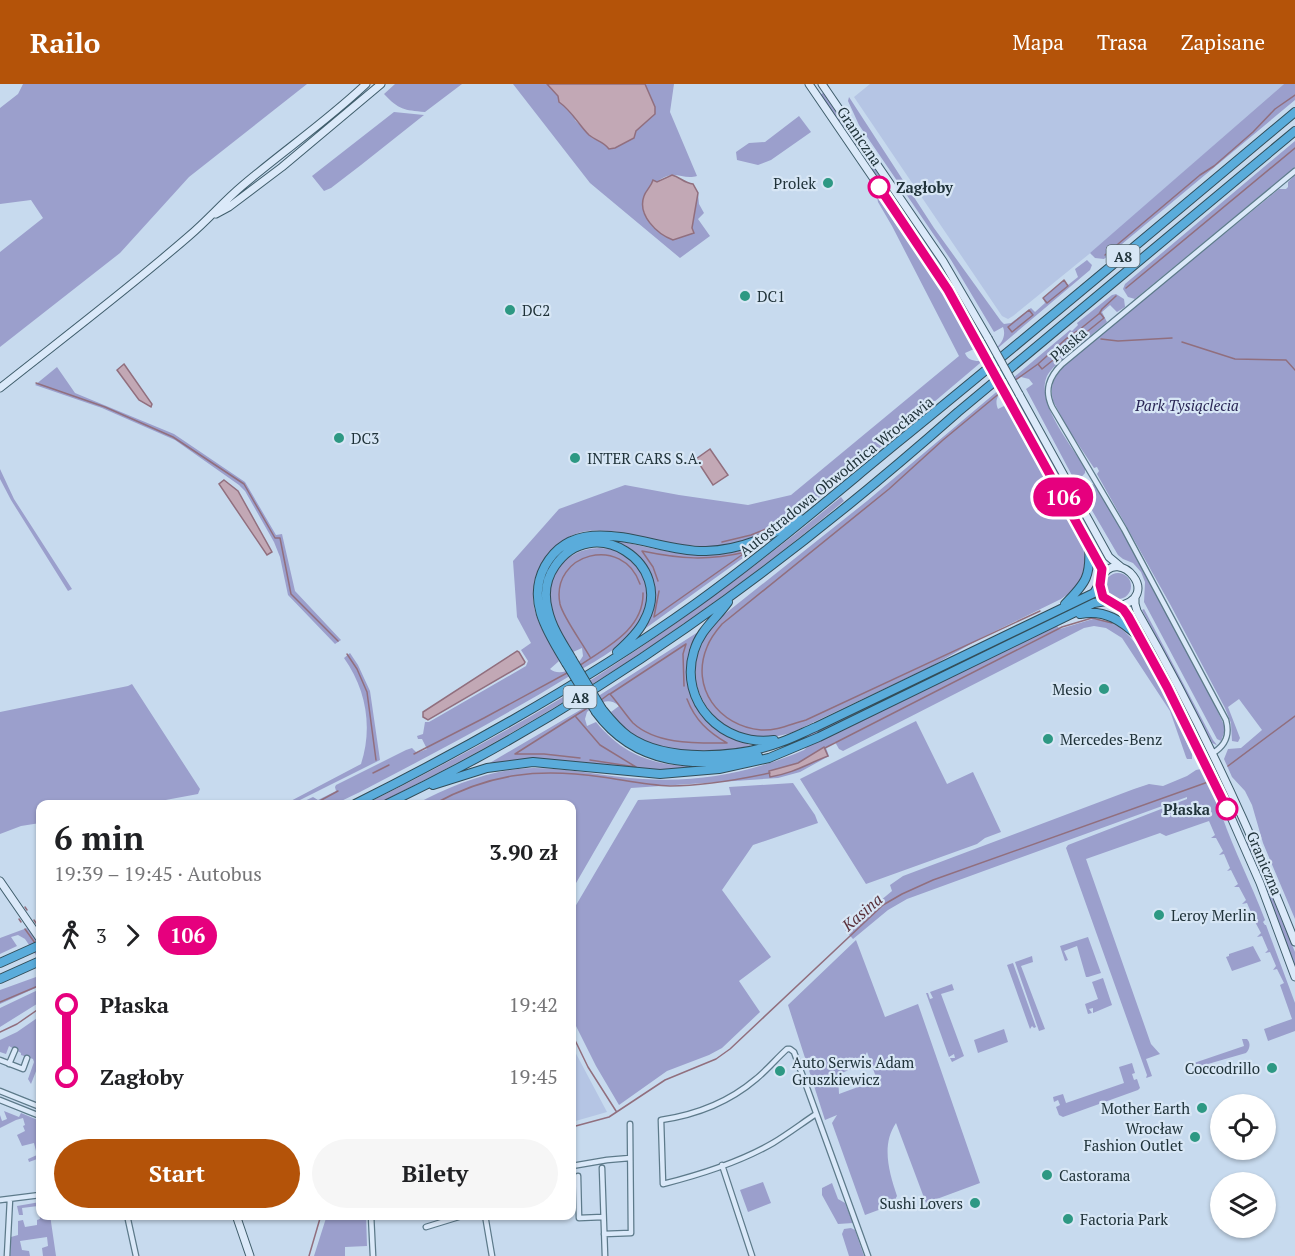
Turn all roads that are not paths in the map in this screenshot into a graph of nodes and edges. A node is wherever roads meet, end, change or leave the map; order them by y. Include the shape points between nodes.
1 (366, 84) edge
2 (381, 84) edge
3 (809, 84) edge
4 (822, 84) edge
5 (1295, 112) edge
6 (1295, 131) edge
7 (1295, 171) edge
8 (214, 214) junction
9 (0, 388) edge
10 (819, 508) junction
11 (1089, 546) junction
12 (1121, 567) junction
13 (1101, 581) junction
14 (734, 595) junction
15 (1135, 597) junction
16 (1106, 601) junction
17 (1118, 606) junction
18 (1060, 609) junction
19 (1065, 618) junction
20 (1139, 637) junction
21 (569, 661) junction
22 (601, 667) junction
23 (599, 711) junction
24 (800, 734) junction
25 (794, 747) junction
26 (1213, 753) junction
27 (420, 789) junction
28 (363, 800) edge
29 (396, 800) edge
30 (0, 881) edge
31 (36, 933) edge
32 (1295, 942) edge
33 (36, 947) edge
34 (0, 963) edge
35 (36, 963) edge
36 (1295, 977) edge
37 (0, 979) edge
38 (15, 1050) dead end
39 (27, 1058) dead end
40 (2, 1061) edge
41 (9, 1064) junction
42 (0, 1069) edge
43 (0, 1091) edge
44 (0, 1100) edge
45 (36, 1105) edge
46 (36, 1114) edge
47 (816, 1114) junction
48 (630, 1124) dead end
49 (630, 1158) junction
50 (576, 1165) edge
51 (722, 1165) junction
52 (602, 1168) dead end
53 (578, 1176) dead end
54 (578, 1193) joint
55 (36, 1196) edge
56 (10, 1199) junction
57 (0, 1200) edge
58 (603, 1217) junction
59 (129, 1220) edge
60 (239, 1220) edge
61 (371, 1220) edge
62 (449, 1220) edge
63 (486, 1220) edge
64 (426, 1227) dead end
65 (607, 1234) junction
66 (8, 1256) edge
67 (135, 1256) edge
68 (250, 1256) edge
69 (373, 1256) edge
70 (492, 1256) edge
71 (605, 1256) edge
72 (752, 1256) edge
73 (868, 1256) edge

1 - 8 main road via 222,203
2 - 8 main road via 282,167
3 - 11 main road, Graniczna, bridge via 948,290
4 - 12 main road, Graniczna, bridge via 943,261 1109,557
5 - 10 highway, Autostradowa Obwodnica Wrocławia / A8
6 - 14 highway, Autostradowa Obwodnica Wrocławia / A8 via 904,460
7 - 26 street, Płaska via 1062,364 1051,376 1047,389 1052,407 1139,555 1226,720 1226,741
8 - 9 main road
10 - 21 highway via 762,540 734,549 686,550 601,535 584,536 567,544 545,566 538,595 543,621
10 - 22 highway, Autostradowa Obwodnica Wrocławia / A8 via 694,605
11 - 13 main road, Graniczna via 1102,569
11 - 18 highway via 1089,574 1085,583
12 - 13 main road via 1109,570
12 - 15 main road via 1135,576
13 - 16 main road
13 - 18 highway via 1094,593
14 - 24 highway via 704,630 693,653 692,684 700,704 716,725 747,740
14 - 27 highway, Autostradowa Obwodnica Wrocławia / A8 via 534,726
15 - 17 main road
15 - 26 main road, Graniczna via 1137,610
16 - 17 main road
16 - 19 highway
17 - 20 main road, Graniczna
18 - 24 highway
19 - 20 highway via 1088,612 1106,614
19 - 25 highway
20 - 36 main road, Graniczna via 1225,804
21 - 22 highway via 549,616 548,581 557,564 572,550 590,544 610,544 625,550 639,563 648,577 651,599 643,624
21 - 23 highway, bridge
22 - 28 highway, Autostradowa Obwodnica Wrocławia / A8 via 479,740
23 - 24 highway via 630,738 671,752 734,752 775,744
23 - 25 highway via 623,741 664,759 723,761
25 - 27 highway via 742,765 678,773 547,762 509,764
26 - 32 main road, Graniczna
27 - 29 highway, Autostradowa Obwodnica Wrocławia / A8
30 - 31 main road
33 - 34 highway
35 - 37 highway
38 - 41 street
39 - 41 street via 24,1069
40 - 41 street
40 - 42 street
43 - 45 street
44 - 46 street
47 - 51 street via 766,1147
47 - 51 street via 794,1052 787,1049 735,1095 698,1112 661,1120 663,1184
47 - 73 street
48 - 49 street
49 - 50 street
49 - 65 street via 631,1233
51 - 72 street
52 - 58 street
53 - 54 street
54 - 58 street via 579,1218
55 - 56 street
56 - 57 street
56 - 66 street
58 - 65 street
59 - 67 street
60 - 68 main road
61 - 69 street
62 - 64 street
63 - 70 street
65 - 71 street

